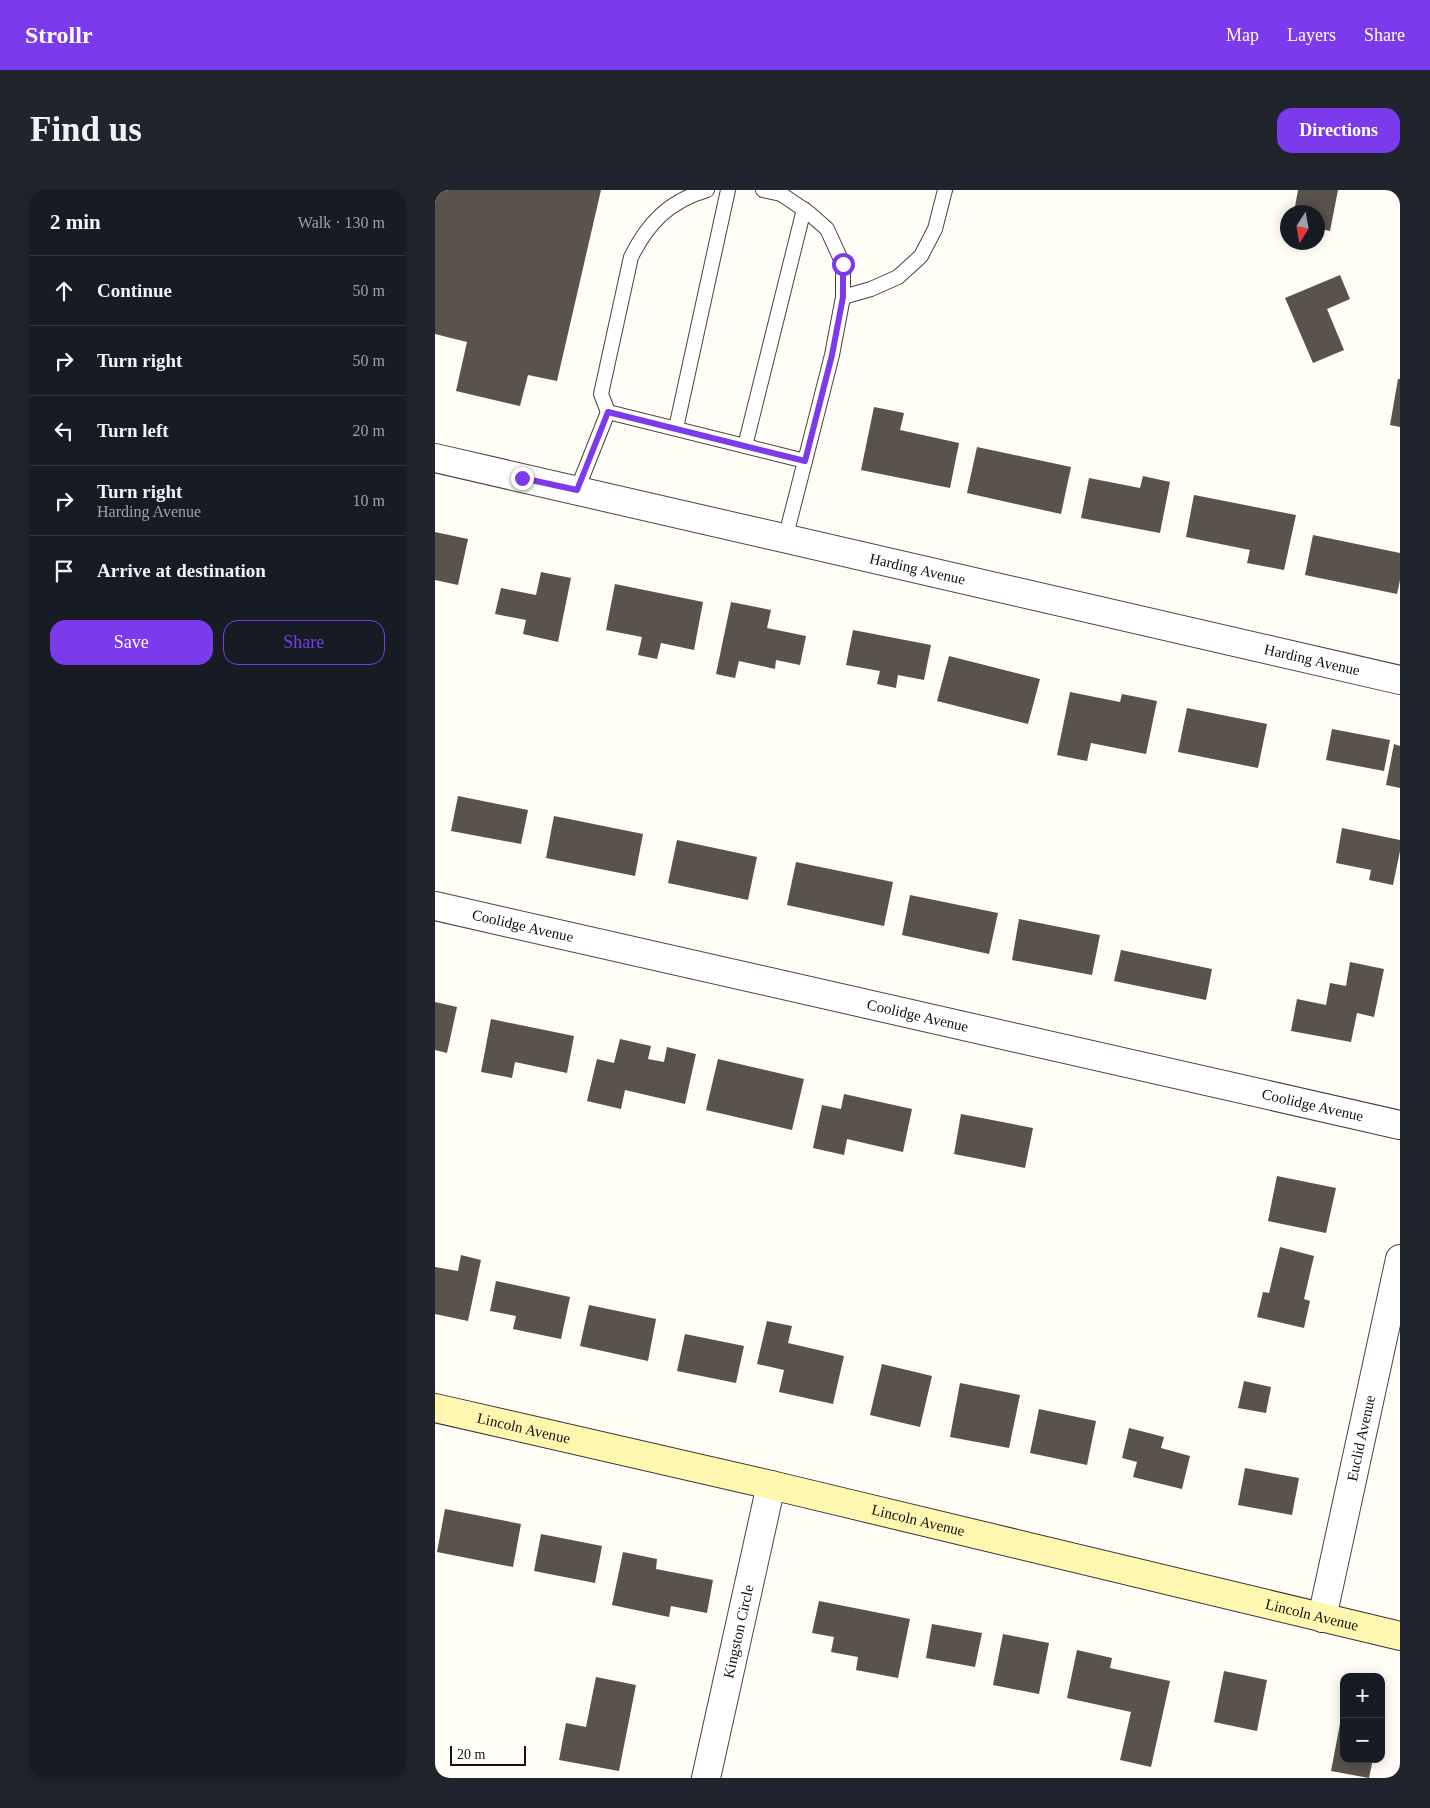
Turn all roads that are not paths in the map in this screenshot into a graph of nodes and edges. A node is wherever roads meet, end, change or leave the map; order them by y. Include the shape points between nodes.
1 (707, 190) edge
2 (728, 190) edge
3 (763, 190) edge
4 (945, 190) edge
5 (804, 210) junction
6 (843, 297) junction
7 (608, 412) junction
8 (676, 428) junction
9 (745, 446) junction
10 (435, 458) edge
11 (805, 461) junction
12 (577, 490) junction
13 (785, 539) junction
14 (1400, 680) edge
15 (435, 906) edge
16 (1400, 1124) edge
17 (1400, 1259) edge
18 (435, 1408) edge
19 (771, 1485) junction
20 (1322, 1618) junction
21 (1400, 1636) edge
22 (705, 1778) edge

1 - 7 lane via 690,195 659,216 641,236 631,257 601,394
2 - 8 lane
3 - 5 lane via 781,194
4 - 6 lane via 935,229 921,256 898,277
5 - 6 lane via 827,229 839,255 843,264
5 - 9 lane
6 - 11 lane
7 - 8 lane
7 - 12 lane
8 - 9 lane
9 - 11 lane
10 - 12 street, Harding Avenue
11 - 13 lane
12 - 13 street, Harding Avenue
13 - 14 street, Harding Avenue
15 - 16 street, Coolidge Avenue
17 - 20 street, Euclid Avenue
18 - 19 street, Lincoln Avenue
19 - 20 street, Lincoln Avenue
19 - 22 street, Kingston Circle
20 - 21 street, Lincoln Avenue

